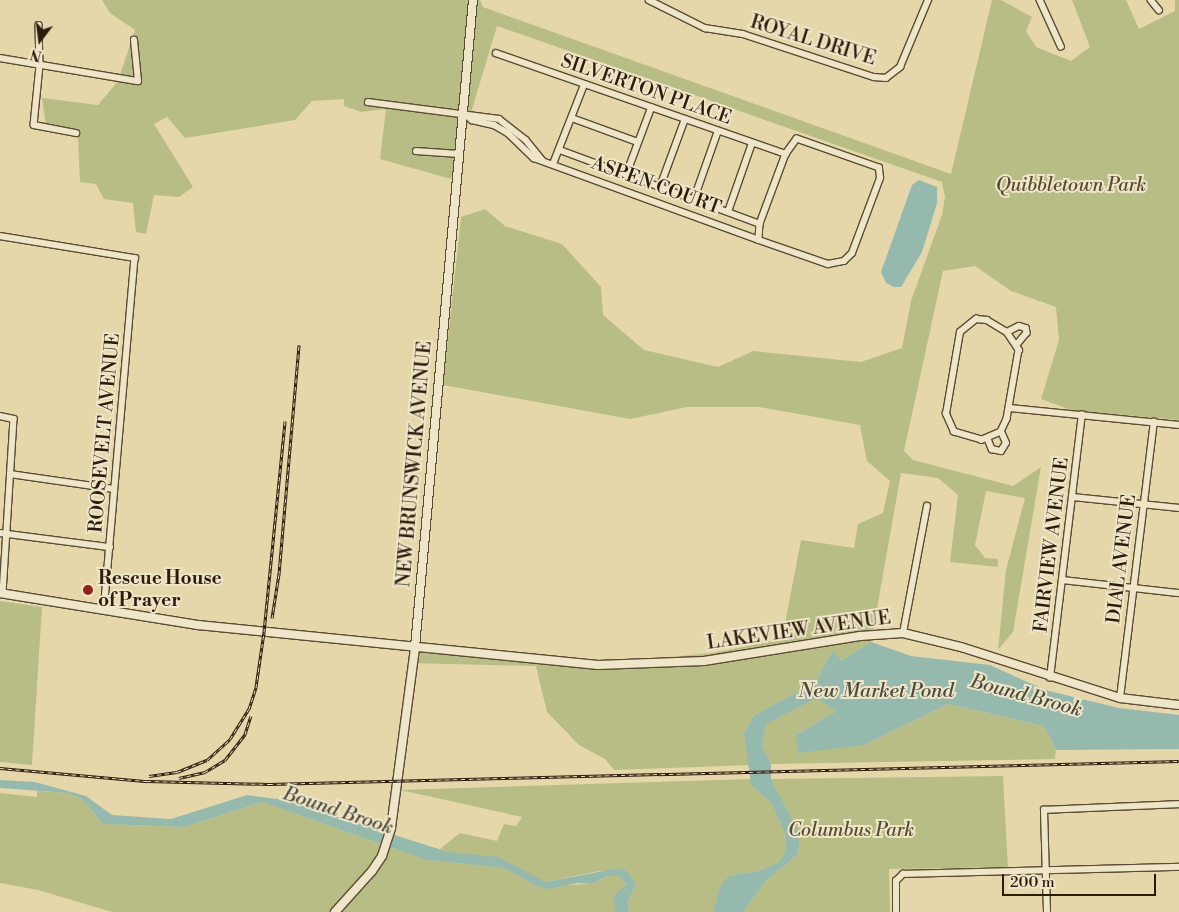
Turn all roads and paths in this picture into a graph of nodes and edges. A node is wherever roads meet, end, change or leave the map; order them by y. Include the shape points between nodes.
1 (473, 0) edge
2 (649, 0) edge
3 (928, 0) edge
4 (1040, 0) edge
5 (1151, 0) edge
6 (1159, 10) dead end
7 (39, 25) dead end
8 (134, 40) dead end
9 (1061, 46) dead end
10 (496, 53) dead end
11 (0, 58) edge
12 (40, 66) junction
13 (584, 85) junction
14 (368, 102) dead end
15 (651, 108) junction
16 (463, 112) junction
17 (572, 118) junction
18 (684, 120) junction
19 (718, 131) junction
20 (76, 133) dead end
21 (638, 142) junction
22 (752, 143) junction
23 (560, 150) junction
24 (416, 152) dead end
25 (459, 154) junction
26 (786, 154) junction
27 (553, 164) junction
28 (626, 174) junction
29 (660, 187) junction
30 (694, 199) junction
31 (728, 212) junction
32 (760, 224) junction
33 (0, 236) edge
34 (759, 240) junction
35 (1007, 332) junction
36 (1017, 345) junction
37 (1010, 408) junction
38 (1082, 415) junction
39 (0, 416) edge
40 (1154, 422) junction
41 (1179, 425) edge
42 (1001, 432) junction
43 (988, 439) junction
44 (10, 474) junction
45 (114, 489) junction
46 (1073, 497) junction
47 (1144, 504) junction
48 (927, 506) dead end
49 (1179, 508) edge
50 (3, 533) edge
51 (110, 546) junction
52 (1063, 580) junction
53 (1133, 588) junction
54 (1, 593) edge
55 (1179, 593) edge
56 (104, 610) junction
57 (903, 634) junction
58 (415, 647) junction
59 (1050, 678) junction
60 (1120, 698) junction
61 (1179, 705) edge
62 (1179, 804) edge
63 (1179, 867) edge
64 (1046, 871) junction
65 (335, 912) edge
66 (896, 912) edge
67 (1047, 912) edge

1 - 16 main road, NEW BRUNSWICK AVENUE
2 - 3 street, ROYAL DRIVE via 705,28 743,34 874,77 886,78 900,67
4 - 9 street
5 - 6 street
7 - 12 street
8 - 12 street via 138,81
10 - 13 street, SILVERTON PLACE
11 - 12 street
12 - 20 street via 34,125
13 - 15 street, SILVERTON PLACE
13 - 17 street
14 - 16 street
15 - 18 street, SILVERTON PLACE
15 - 21 street
16 - 25 main road, NEW BRUNSWICK AVENUE
16 - 27 street, ASPEN COURT via 472,120 494,125 508,133 534,158
17 - 21 street
17 - 23 street
18 - 19 street, SILVERTON PLACE
18 - 29 street
19 - 22 street, SILVERTON PLACE
19 - 30 street
21 - 28 street
22 - 26 street, SILVERTON PLACE
22 - 31 street
23 - 27 street
23 - 28 street
24 - 25 street
25 - 58 main road, NEW BRUNSWICK AVENUE
26 - 32 street
26 - 34 street, ASPEN COURT via 797,139 879,168 880,178 852,254 844,261 828,264
27 - 34 street, ASPEN COURT
28 - 29 street
29 - 30 street
30 - 31 street
31 - 32 street
32 - 34 street
33 - 45 street, ROOSEVELT AVENUE via 135,258
35 - 36 street
35 - 36 street via 1019,326 1026,328 1027,333
35 - 43 street via 982,319 972,320 963,328 946,407 946,421 953,431 973,439
36 - 37 street via 1019,359
37 - 38 street
37 - 42 street
38 - 40 street
38 - 46 street, FAIRVIEW AVENUE
39 - 44 street via 14,419
40 - 41 street
40 - 47 street, DIAL AVENUE
42 - 43 street
42 - 43 street via 1006,443 1001,451 992,449
44 - 45 street
44 - 50 street
45 - 51 street, ROOSEVELT AVENUE
46 - 47 street
46 - 52 street, FAIRVIEW AVENUE
47 - 49 street
47 - 53 street, DIAL AVENUE
48 - 57 street
50 - 51 street
50 - 54 street
51 - 56 street, ROOSEVELT AVENUE
52 - 53 street
52 - 59 street, FAIRVIEW AVENUE
53 - 55 street
53 - 60 street, DIAL AVENUE
54 - 56 main road, LAKEVIEW AVENUE
56 - 58 main road, LAKEVIEW AVENUE via 198,625
57 - 58 main road, LAKEVIEW AVENUE via 860,636 706,661 662,664 598,665
57 - 59 main road, LAKEVIEW AVENUE via 961,648
58 - 65 main road, NEW BRUNSWICK AVENUE via 391,828 382,856
59 - 60 main road, LAKEVIEW AVENUE
60 - 61 main road, LAKEVIEW AVENUE
62 - 64 street via 1044,810
63 - 64 street
64 - 66 street via 904,874 896,881
64 - 67 street

